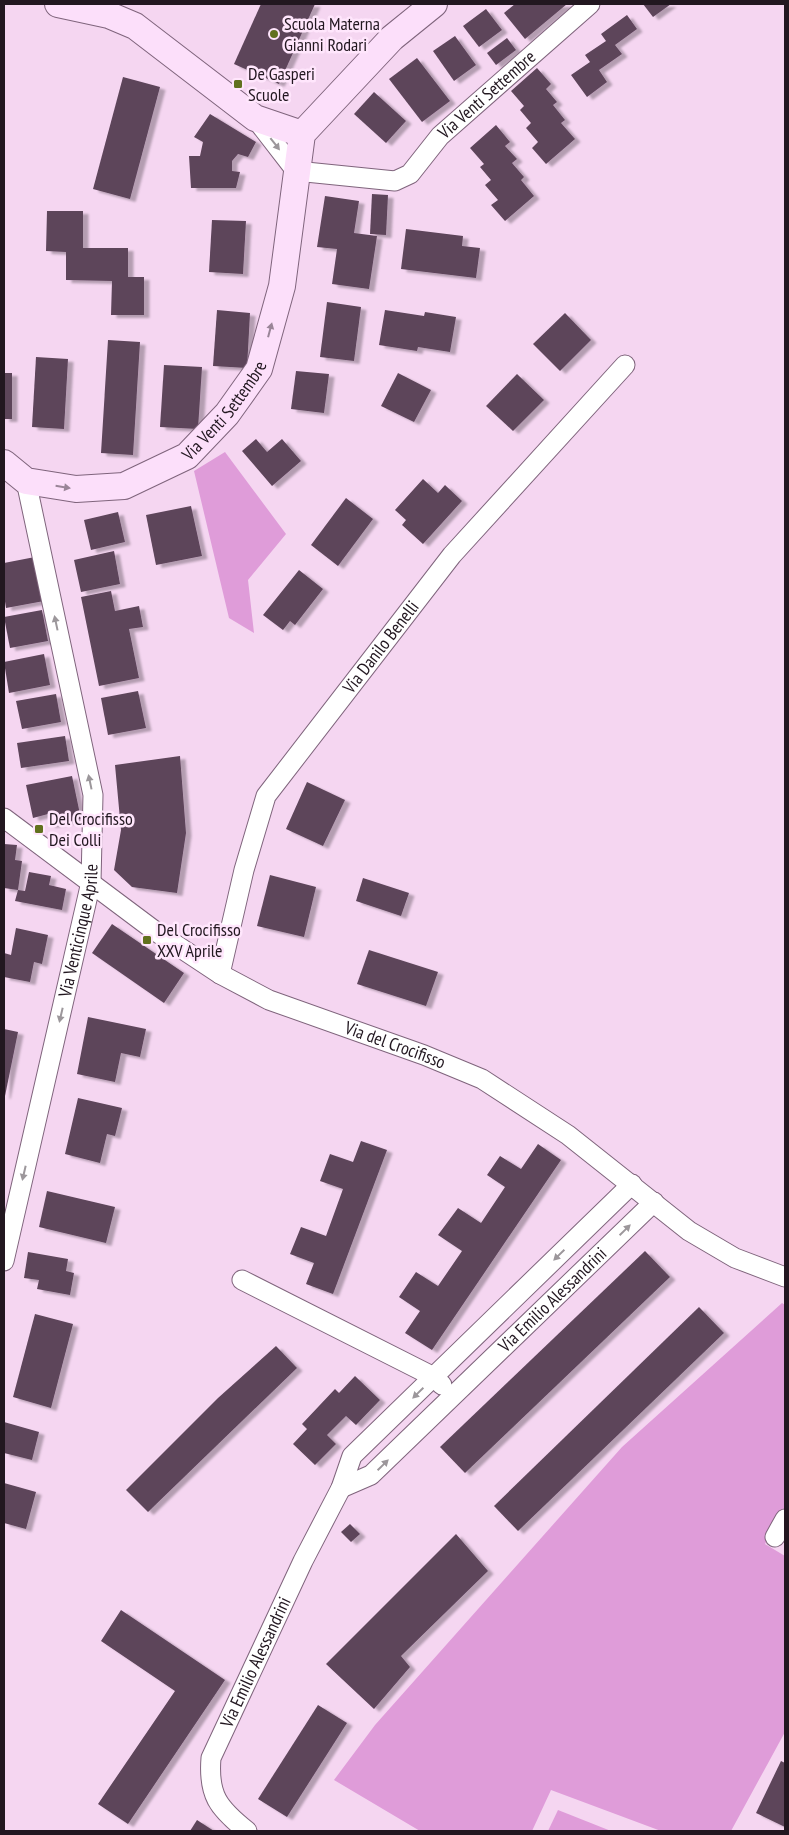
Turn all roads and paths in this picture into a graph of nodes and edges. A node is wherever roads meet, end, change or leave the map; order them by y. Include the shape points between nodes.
1 (58, 4) edge
2 (434, 4) edge
3 (590, 4) edge
4 (112, 9) edge
5 (255, 118) junction
6 (302, 134) junction
7 (296, 171) junction
8 (625, 365) dead end
9 (4, 463) edge
10 (26, 481) junction
11 (4, 818) edge
12 (92, 882) junction
13 (220, 974) junction
14 (632, 1184) junction
15 (654, 1202) junction
16 (4, 1261) edge
17 (785, 1277) edge
18 (242, 1280) dead end
19 (434, 1377) junction
20 (452, 1397) junction
21 (341, 1488) junction
22 (785, 1519) edge
23 (775, 1537) dead end
24 (246, 1831) edge

1 - 4 main road
2 - 6 main road via 392,38
3 - 7 street, Via Venti Settembre via 440,136 410,174 381,181 351,174
4 - 5 main road
5 - 6 main road
5 -> 7 street
6 - 7 main road, Via Venti Settembre
10 -> 7 main road, Via Venti Settembre via 76,489 124,486 187,456 227,414 259,369 282,286
8 - 13 street, Via Danilo Benelli via 452,555 266,796 244,870
9 - 10 main road
12 -> 10 street, Via Venticinque Aprile via 93,794
11 - 12 street, Via del Crocifisso
12 - 13 street, Via del Crocifisso via 155,931
12 -> 16 street, Via Venticinque Aprile
13 - 14 street, Via del Crocifisso via 268,1000 482,1079 568,1136
14 - 15 street, Via del Crocifisso
14 -> 19 street, Via Emilio Alessandrini
15 - 17 street, Via del Crocifisso via 690,1231 735,1258
20 -> 15 street, Via Emilio Alessandrini
18 - 19 street
19 - 20 street
19 -> 21 street, Via Emilio Alessandrini via 352,1456
21 -> 20 street, Via Emilio Alessandrini via 372,1475
21 - 24 street, Via Emilio Alessandrini via 303,1561 211,1758 212,1792 219,1806
22 - 23 street

